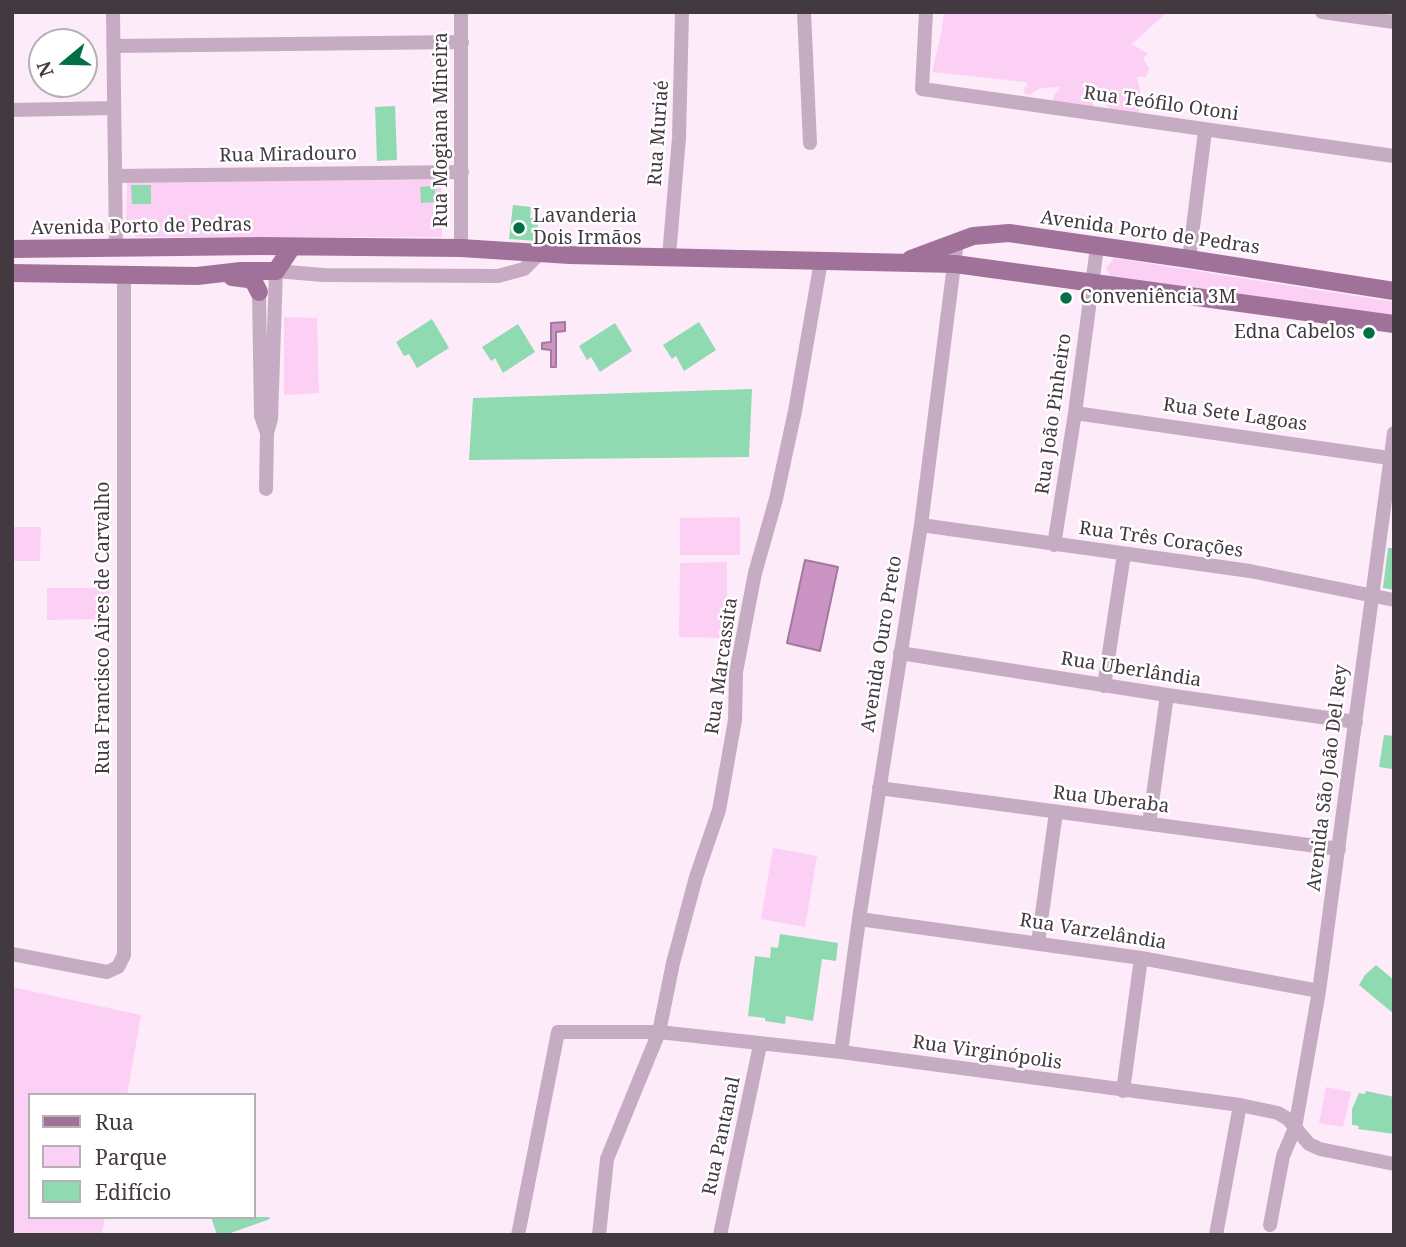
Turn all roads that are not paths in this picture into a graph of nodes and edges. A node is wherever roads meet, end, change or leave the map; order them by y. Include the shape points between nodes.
1 (113, 12) edge
2 (461, 12) edge
3 (682, 12) edge
4 (804, 12) edge
5 (926, 12) edge
6 (1322, 12) edge
7 (1394, 22) edge
8 (461, 42) junction
9 (114, 46) junction
10 (114, 108) junction
11 (12, 110) edge
12 (1205, 131) junction
13 (810, 143) dead end
14 (1394, 156) edge
15 (462, 172) junction
16 (115, 176) junction
17 (957, 241) junction
18 (270, 246) junction
19 (292, 247) junction
20 (1097, 247) junction
21 (116, 248) junction
22 (461, 248) junction
23 (12, 249) edge
24 (540, 253) junction
25 (669, 256) junction
26 (1189, 258) junction
27 (821, 261) junction
28 (904, 261) junction
29 (956, 264) junction
30 (272, 271) junction
31 (12, 273) edge
32 (124, 275) junction
33 (222, 275) junction
34 (1092, 281) junction
35 (1394, 291) edge
36 (259, 292) joint
37 (1394, 324) edge
38 (1075, 413) junction
39 (267, 433) junction
40 (1394, 433) edge
41 (1390, 458) junction
42 (266, 489) dead end
43 (921, 525) junction
44 (1054, 545) junction
45 (1124, 554) junction
46 (1371, 596) junction
47 (1394, 600) edge
48 (900, 653) junction
49 (1104, 686) junction
50 (1167, 695) junction
51 (1356, 722) junction
52 (879, 788) junction
53 (1056, 812) junction
54 (1149, 824) junction
55 (1339, 849) junction
56 (859, 919) junction
57 (1038, 943) junction
58 (12, 954) edge
59 (1141, 958) junction
60 (1319, 991) junction
61 (659, 1032) junction
62 (760, 1045) junction
63 (841, 1052) junction
64 (1123, 1091) junction
65 (1240, 1105) junction
66 (1295, 1128) junction
67 (1394, 1164) edge
68 (1270, 1225) dead end
69 (518, 1235) edge
70 (599, 1235) edge
71 (720, 1235) edge
72 (1216, 1235) edge

1 - 9 street
2 - 8 street, Rua Mogiana Mineira
3 - 25 street, Rua Muriaé
4 - 13 street
5 - 12 street, Rua Teófilo Otoni via 922,89
6 - 7 street
8 - 9 street
8 - 15 street, Rua Mogiana Mineira
9 - 10 street
10 - 11 street
10 - 16 street
12 - 14 street, Rua Teófilo Otoni
12 - 26 street
15 - 16 street, Rua Miradouro
15 - 22 street, Rua Mogiana Mineira
16 - 21 street
17 - 20 main road, Avenida Porto de Pedras via 1009,233
17 - 28 main road, Avenida Porto de Pedras
17 - 29 street, Avenida Ouro Preto
18 - 19 main road, Avenida Porto de Pedras
18 - 21 main road, Avenida Porto de Pedras
18 - 30 main road, Avenida Porto de Pedras
19 - 22 main road, Avenida Porto de Pedras
19 - 30 main road
20 - 26 main road, Avenida Porto de Pedras
20 - 34 street, Rua João Pinheiro
21 - 23 main road, Avenida Porto de Pedras
22 - 24 main road, Avenida Porto de Pedras
24 - 25 main road, Avenida Porto de Pedras
24 - 30 street via 524,269 498,276
25 - 27 main road, Avenida Porto de Pedras
26 - 35 main road, Avenida Porto de Pedras
27 - 28 main road, Avenida Porto de Pedras
27 - 61 street, Rua Marcassita via 795,411 745,623 719,810 696,877
28 - 29 main road, Avenida Porto de Pedras
29 - 34 main road, Avenida Porto de Pedras
29 - 43 street, Avenida Ouro Preto
30 - 33 main road
30 - 39 street via 271,419
31 - 32 main road
32 - 33 main road
32 - 58 street, Rua Francisco Aires de Carvalho via 124,955 118,967 107,972
33 - 36 main road via 248,279
34 - 37 main road, Avenida Porto de Pedras
34 - 38 street, Rua João Pinheiro
36 - 39 street via 261,416
38 - 41 street, Rua Sete Lagoas
38 - 44 street, Rua João Pinheiro
39 - 42 street
40 - 41 street, Avenida São João Del Rey
41 - 46 street, Avenida São João Del Rey
43 - 44 street, Rua Três Corações
43 - 48 street, Avenida Ouro Preto
44 - 45 street, Rua Três Corações
45 - 46 street, Rua Três Corações via 1251,571
45 - 49 street
46 - 47 street, Rua Três Corações
46 - 51 street, Avenida São João Del Rey
48 - 49 street, Rua Uberlândia
48 - 52 street, Avenida Ouro Preto
49 - 50 street, Rua Uberlândia
50 - 51 street, Rua Uberlândia
50 - 54 street
51 - 55 street, Avenida São João Del Rey
52 - 53 street, Rua Uberaba
52 - 56 street, Avenida Ouro Preto
53 - 54 street, Rua Uberaba
53 - 57 street
54 - 55 street, Rua Uberaba
55 - 60 street, Avenida São João Del Rey
56 - 57 street, Rua Varzelândia
56 - 63 street, Avenida Ouro Preto
57 - 59 street, Rua Varzelândia
59 - 60 street, Rua Varzelândia
59 - 64 street
60 - 66 street, Avenida São João Del Rey
61 - 62 street, Rua Virginópolis
61 - 69 street, Rua Virginópolis via 558,1032
61 - 70 street, Rua Marcassita via 607,1159
62 - 63 street, Rua Virginópolis
62 - 71 street, Rua Pantanal
63 - 64 street, Rua Virginópolis
64 - 65 street, Rua Virginópolis
65 - 66 street, Rua Virginópolis via 1279,1113
65 - 72 street
66 - 67 street, Rua Virginópolis via 1320,1149
66 - 68 street, Avenida São João Del Rey via 1283,1156

